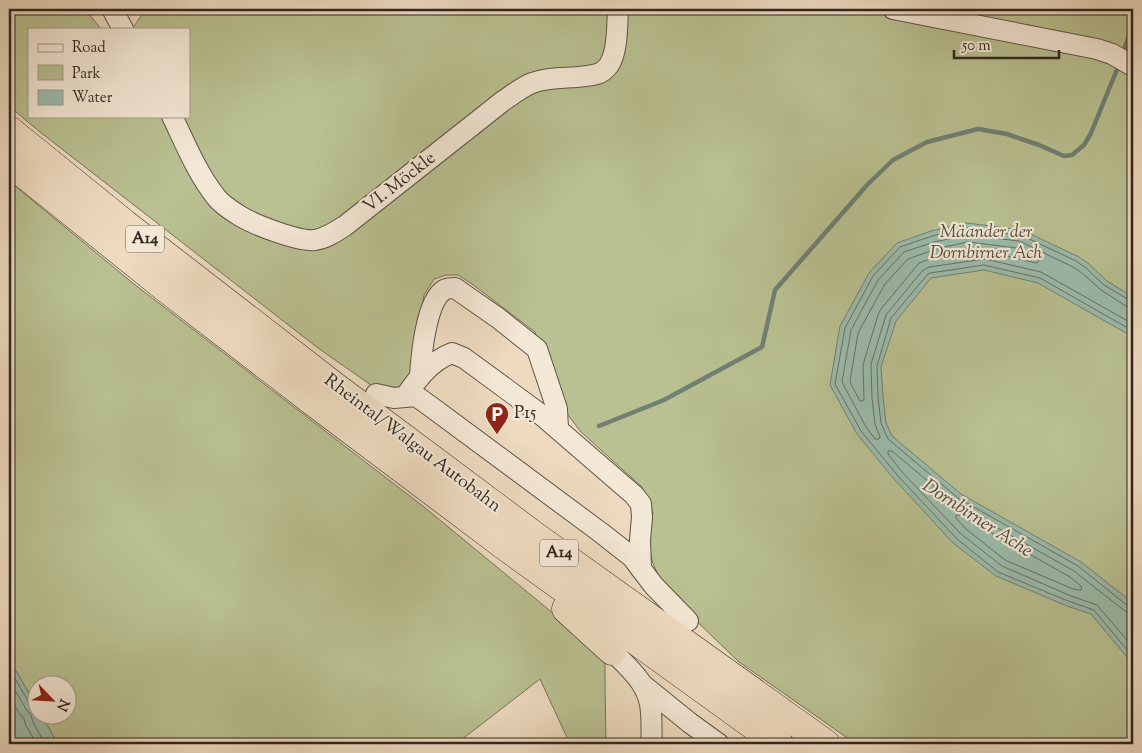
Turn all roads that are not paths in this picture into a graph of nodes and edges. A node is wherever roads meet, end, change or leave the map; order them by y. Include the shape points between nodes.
1 (112, 9) edge
2 (618, 9) edge
3 (893, 9) edge
4 (123, 28) edge
5 (1133, 66) edge
6 (173, 118) edge
7 (9, 130) edge
8 (9, 162) edge
9 (283, 346) junction
10 (420, 377) junction
11 (376, 394) joint
12 (405, 397) junction
13 (558, 429) junction
14 (506, 547) junction
15 (641, 569) junction
16 (688, 621) joint
17 (612, 651) joint
18 (643, 685) junction
19 (783, 714) junction
20 (652, 744) edge
21 (719, 744) edge
22 (779, 744) edge
23 (826, 744) edge

1 - 4 street
2 - 6 street, VI. Möckle via 616,47 609,65 599,74 546,79 517,91 346,225 315,240 303,240 269,229 239,216 217,198 203,179
3 - 5 street via 1097,49
7 - 9 highway, Rheintal/Walgau Autobahn / A14
8 - 14 highway, Rheintal/Walgau Autobahn / A14 via 247,352
9 - 11 highway via 318,359 359,387
9 - 19 highway, Rheintal/Walgau Autobahn / A14 via 535,536
10 - 12 street
10 - 13 street via 442,357 452,353 464,358
10 - 13 street via 428,320 436,297 445,289 455,288 537,349 557,409
11 - 12 street
12 - 15 street via 416,396 430,406 632,557
13 - 15 street via 641,504
14 - 17 highway via 514,567
14 - 22 highway, Rheintal/Walgau Autobahn / A14
15 - 16 street
16 - 19 highway
17 - 18 street
18 - 20 street via 651,711
18 - 21 street
19 - 23 highway, Rheintal/Walgau Autobahn / A14

